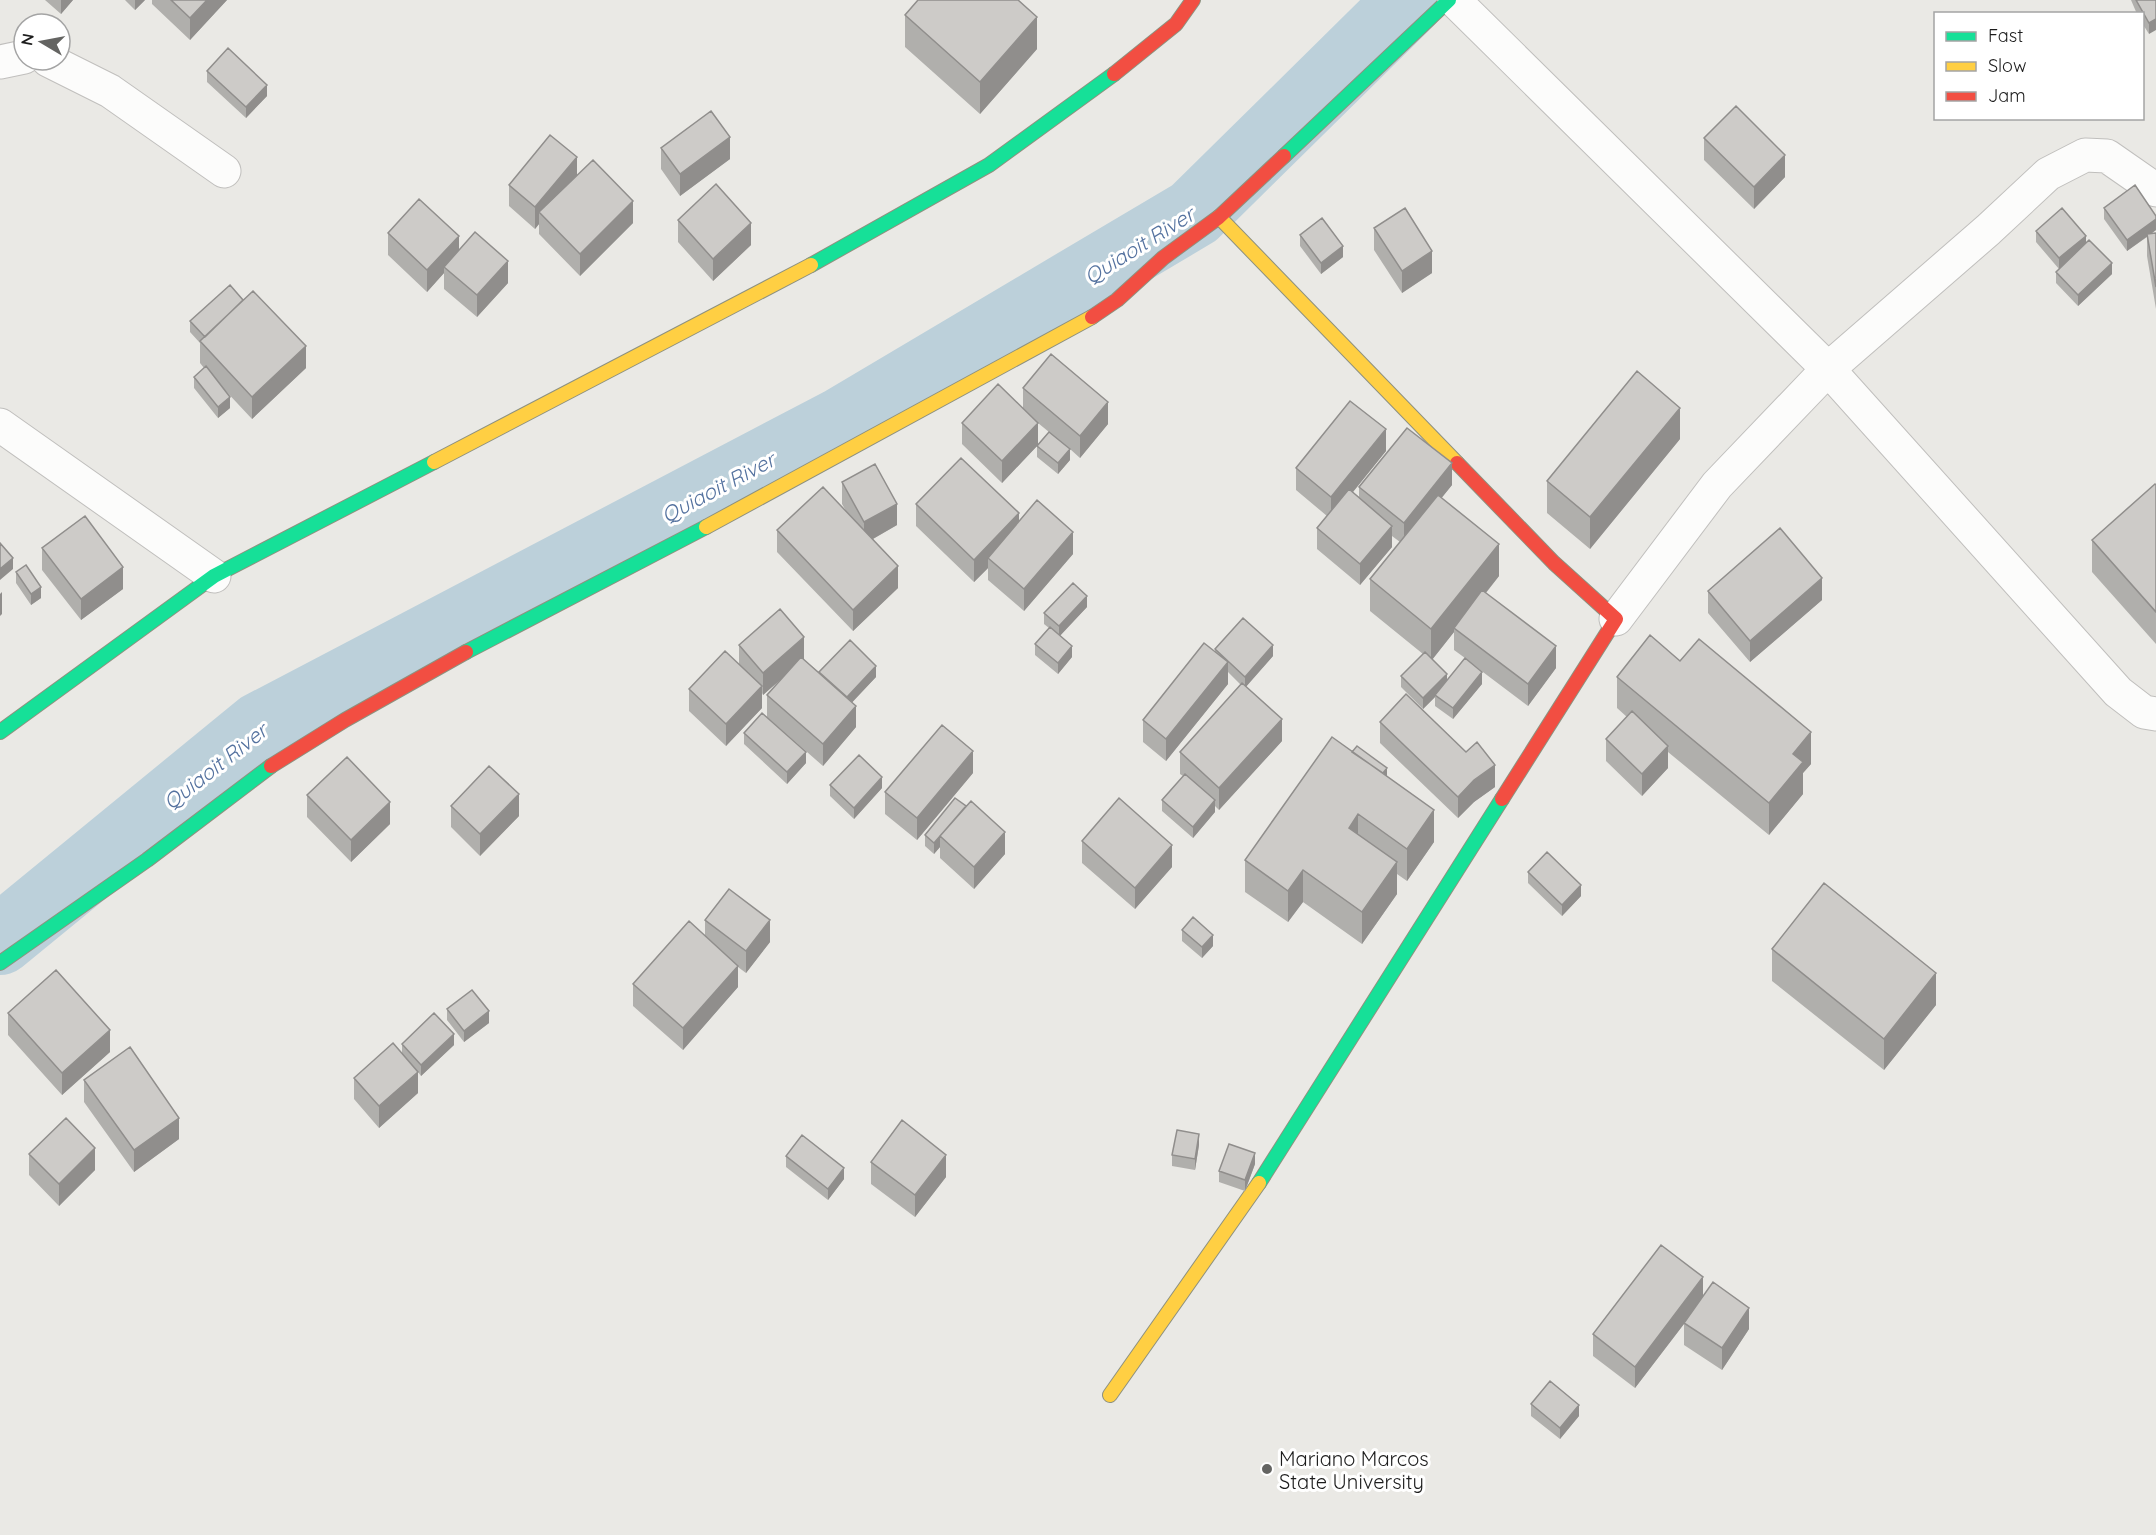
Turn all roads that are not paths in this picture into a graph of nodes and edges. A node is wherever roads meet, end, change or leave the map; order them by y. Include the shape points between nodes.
1 (1193, 0) edge
2 (1449, 0) edge
3 (1454, 0) edge
4 (72, 72) edge
5 (224, 171) dead end
6 (2156, 190) edge
7 (1219, 216) junction
8 (1828, 369) junction
9 (0, 425) edge
10 (214, 576) junction
11 (1616, 619) junction
12 (2156, 714) edge
13 (0, 732) edge
14 (0, 963) edge
15 (1110, 1395) dead end

1 - 10 street via 1176,24 1085,97 989,165 768,289
2 - 7 street
3 - 8 street
4 - 5 street via 110,91
6 - 8 street via 2107,156 2085,155 2048,174
7 - 11 street via 1554,563
7 - 14 street via 1163,258 1118,300 1082,324 758,500 488,639 345,720 253,777 147,860
8 - 11 street via 1717,485
8 - 12 street via 2118,692 2144,712
9 - 10 street
10 - 13 street
11 - 15 street via 1238,1215

